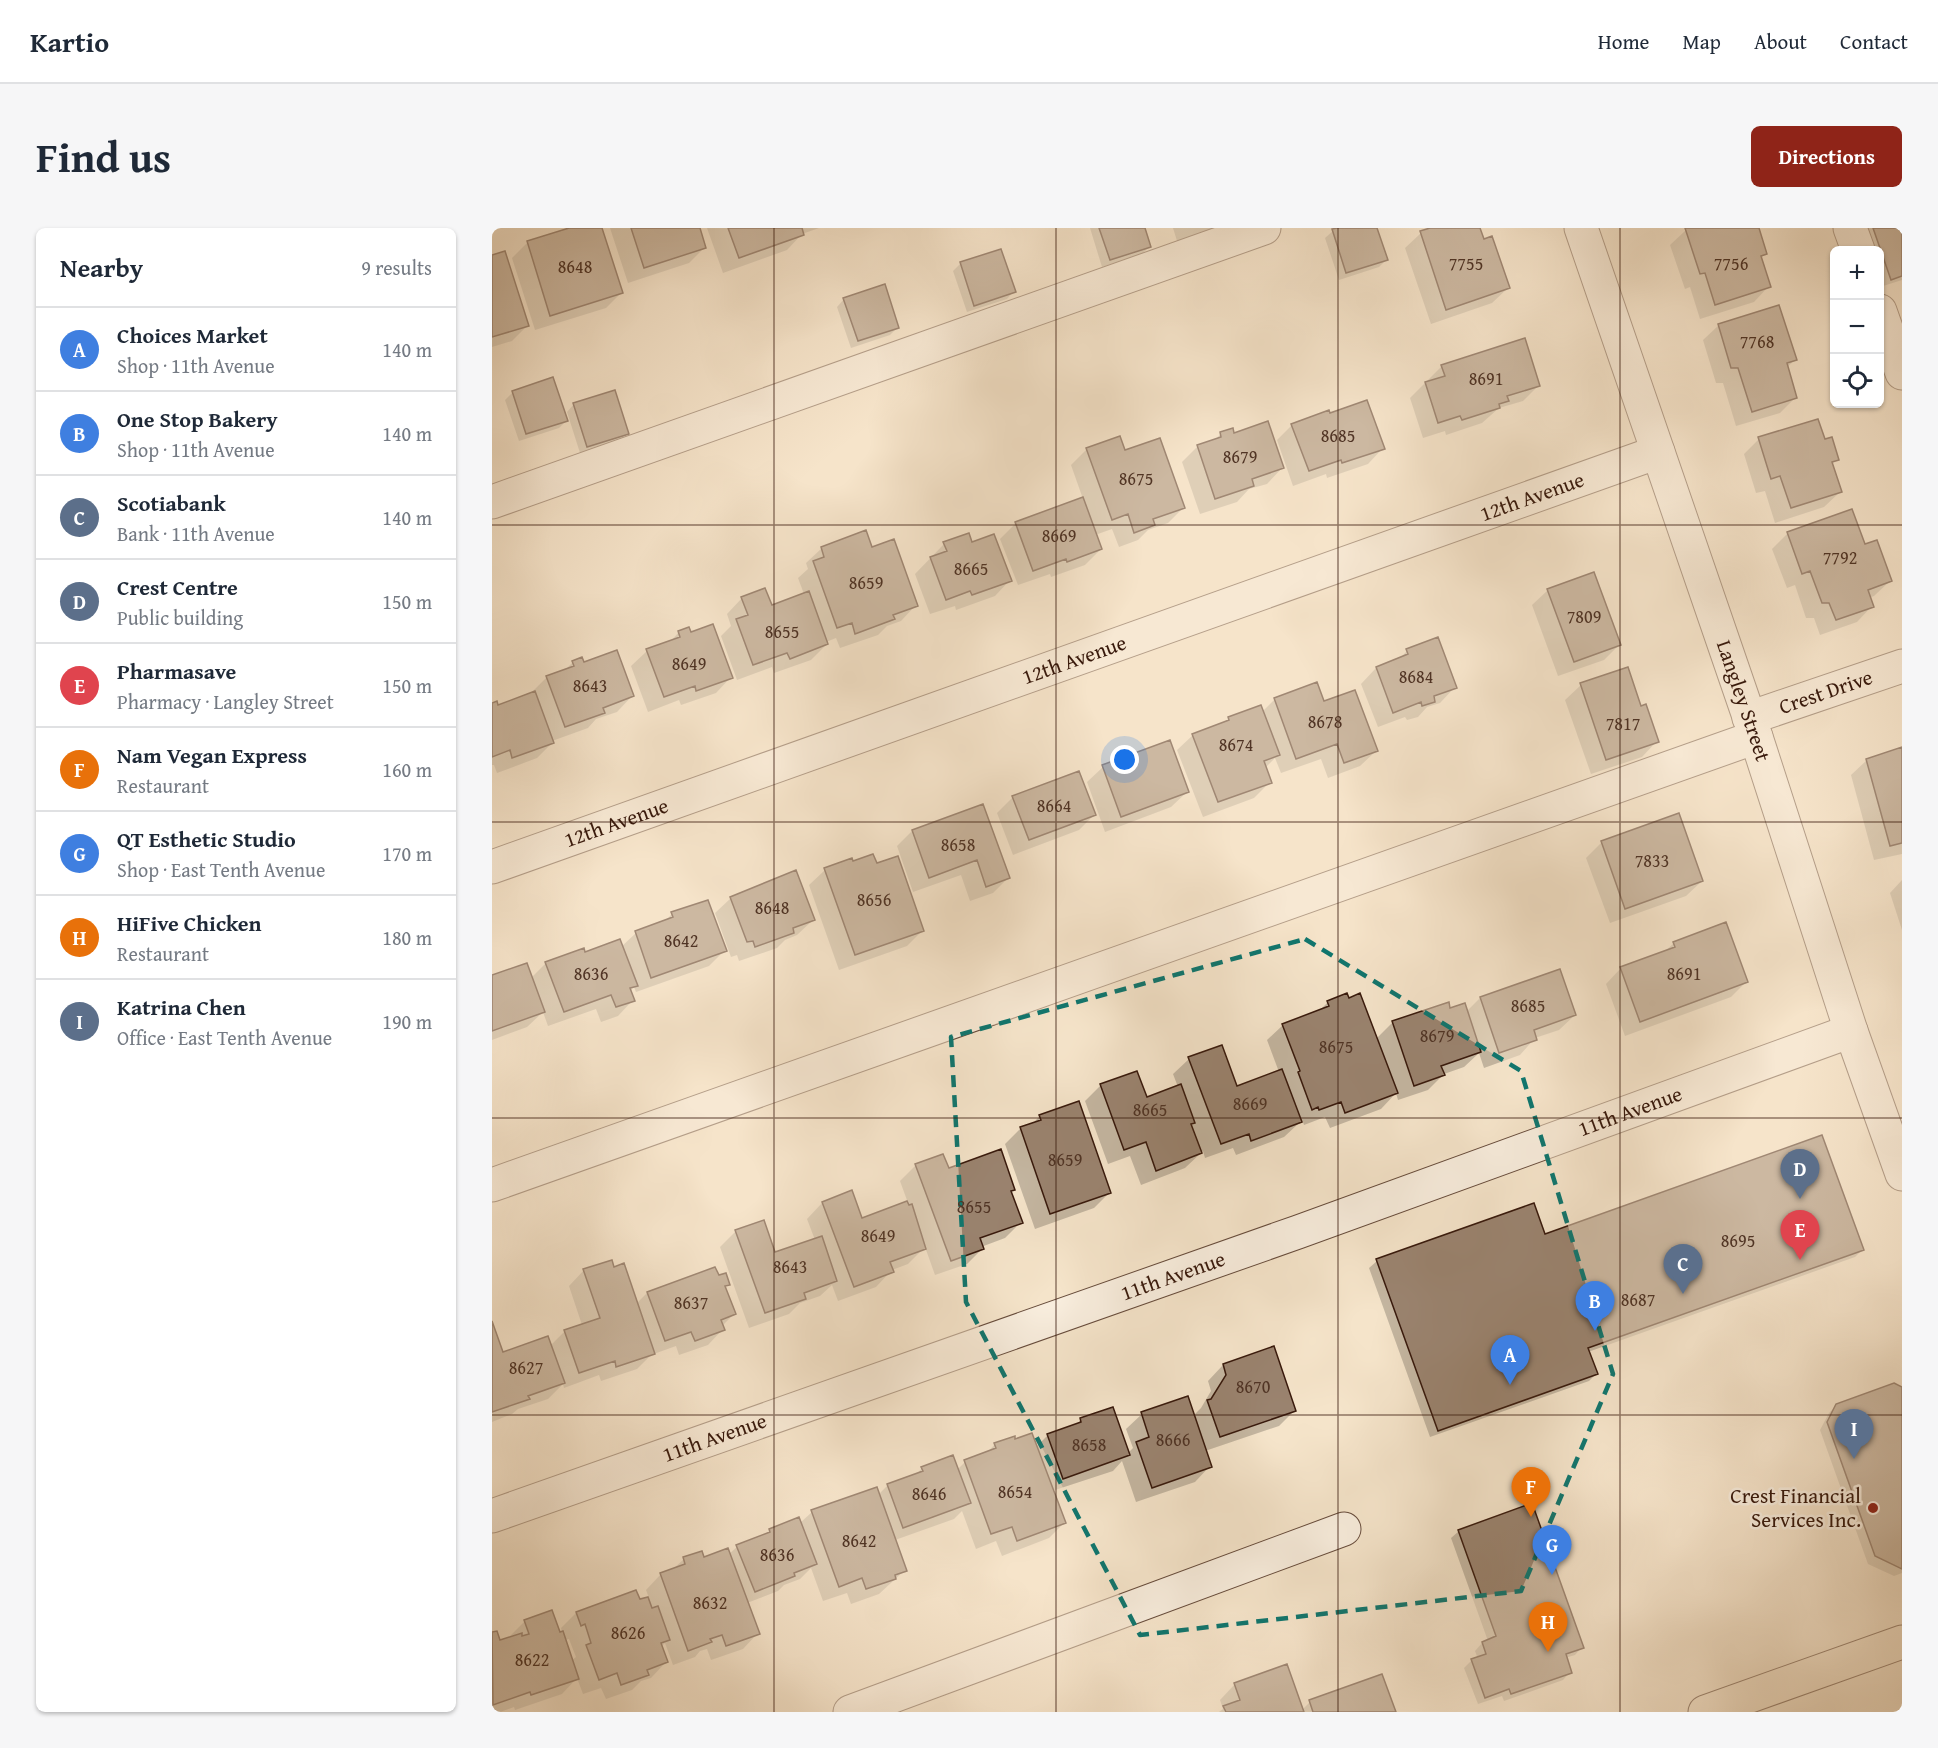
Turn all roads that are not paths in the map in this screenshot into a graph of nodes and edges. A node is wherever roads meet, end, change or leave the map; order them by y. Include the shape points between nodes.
1 (1264, 228) edge
2 (1581, 228) edge
3 (1850, 228) edge
4 (1857, 246) edge
5 (1884, 322) edge
6 (1902, 373) edge
7 (1658, 452) junction
8 (492, 502) edge
9 (1902, 666) edge
10 (1753, 727) junction
11 (492, 867) edge
12 (1851, 1031) junction
13 (1902, 1174) edge
14 (492, 1185) edge
15 (492, 1516) edge
16 (1344, 1529) dead end
17 (1902, 1642) edge
18 (850, 1712) edge
19 (1705, 1712) edge

1 - 8 street
2 - 7 street, Langley Street
3 - 4 street
5 - 6 street
7 - 10 street, Langley Street
7 - 11 street, 12th Avenue
9 - 10 street, Crest Drive
10 - 12 street, Langley Street
10 - 14 street, Crest Drive
12 - 13 street, Langley Street
12 - 15 street, 11th Avenue via 1309,1228
16 - 18 street
17 - 19 main road

